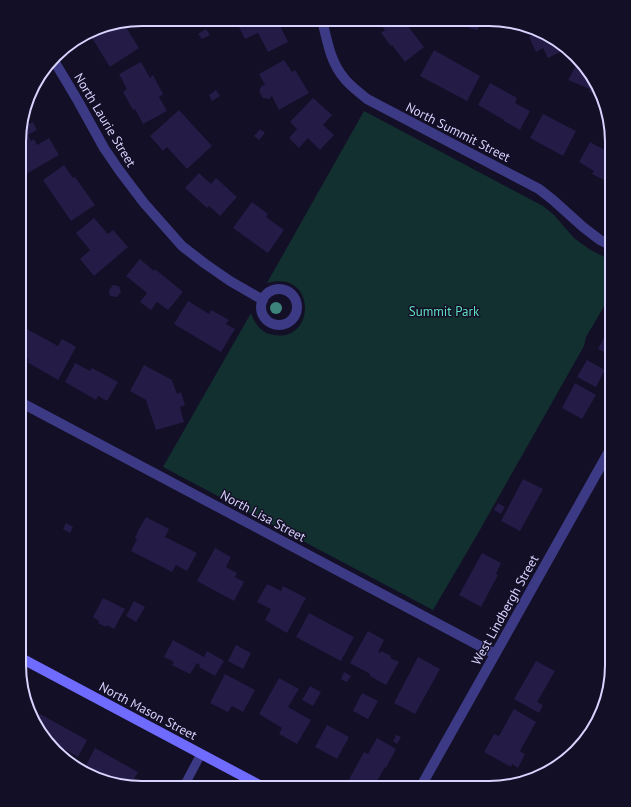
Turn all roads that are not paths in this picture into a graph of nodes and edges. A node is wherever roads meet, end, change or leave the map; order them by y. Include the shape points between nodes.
1 (324, 26) edge
2 (56, 64) edge
3 (605, 242) edge
4 (263, 300) dead end
5 (26, 405) edge
6 (605, 458) edge
7 (495, 654) junction
8 (26, 661) edge
9 (201, 754) junction
10 (187, 781) edge
11 (252, 781) edge
12 (424, 781) edge

1 - 3 street, North Summit Street via 336,66 343,77 367,99 539,189
2 - 4 street, North Laurie Street via 104,148 144,203 182,246
5 - 7 street, North Lisa Street
6 - 7 street, West Lindbergh Street
7 - 12 street, West Lindbergh Street
8 - 9 main road, North Mason Street
9 - 10 lane
9 - 11 main road, North Mason Street

